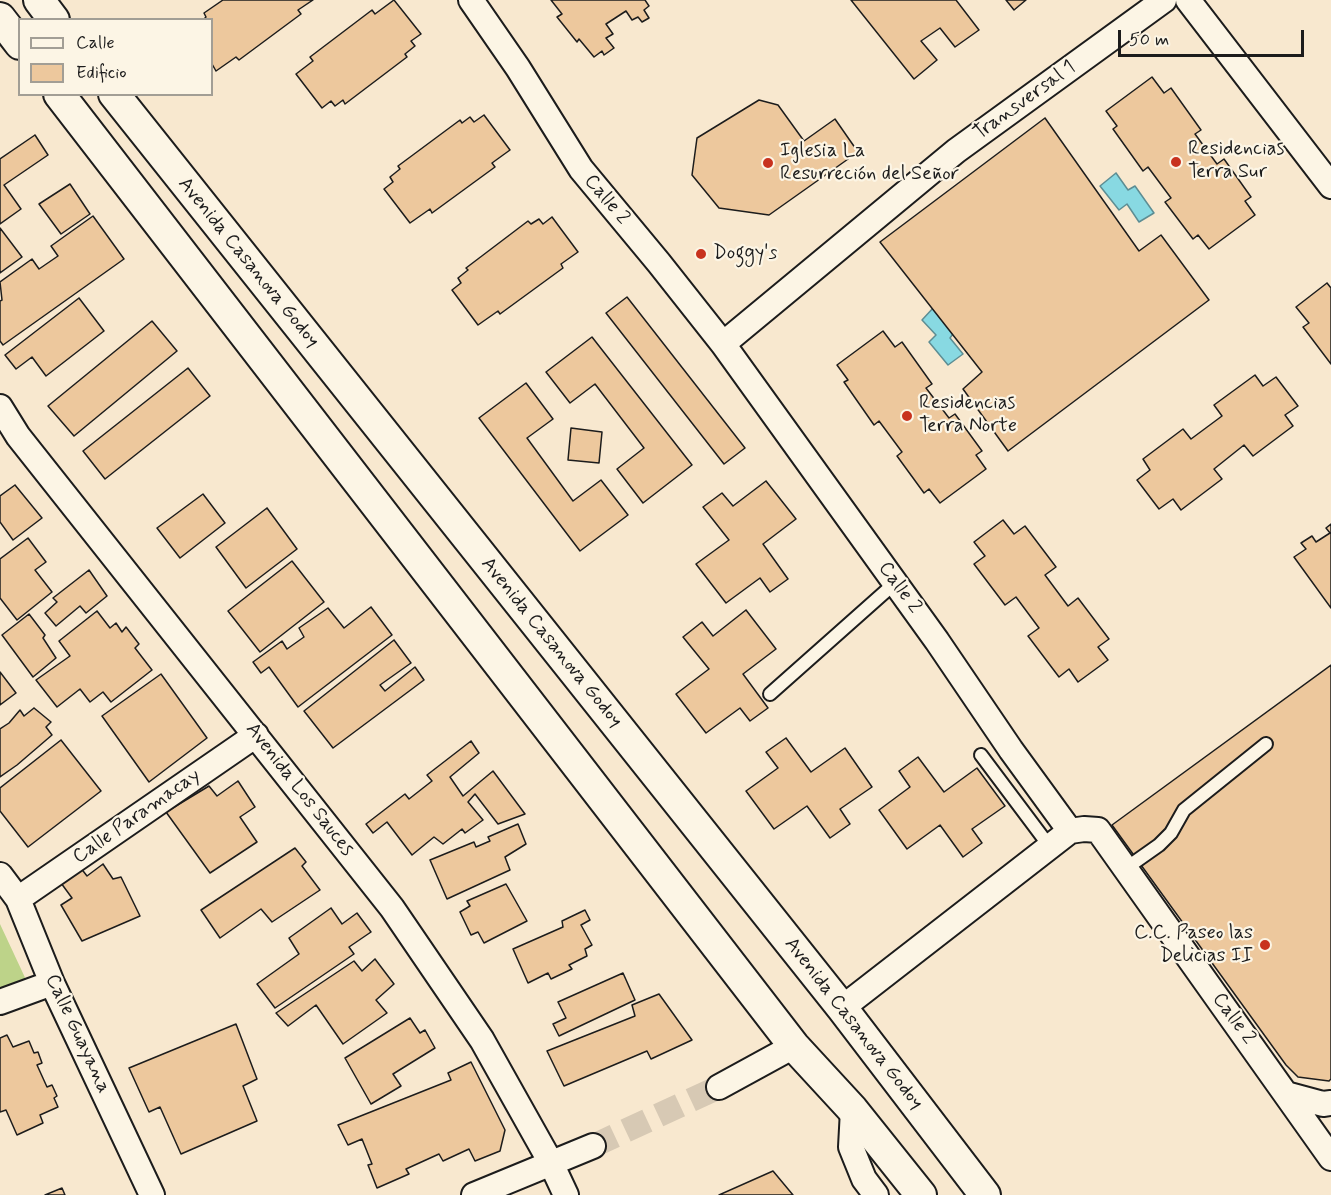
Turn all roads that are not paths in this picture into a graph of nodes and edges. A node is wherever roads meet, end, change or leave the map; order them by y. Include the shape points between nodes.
1 (39, 0) edge
2 (471, 0) edge
3 (1164, 0) edge
4 (1188, 0) edge
5 (0, 18) edge
6 (52, 18) edge
7 (18, 41) edge
8 (61, 96) edge
9 (116, 96) edge
10 (1331, 186) edge
11 (723, 344) junction
12 (0, 407) edge
13 (9, 443) edge
14 (895, 583) junction
15 (770, 694) dead end
16 (256, 735) junction
17 (1266, 744) dead end
18 (981, 755) dead end
19 (1070, 831) junction
20 (1050, 847) junction
21 (1125, 869) junction
22 (0, 875) edge
23 (18, 899) junction
24 (52, 983) junction
25 (0, 1002) edge
26 (842, 1008) junction
27 (794, 1046) junction
28 (719, 1087) tunnel mouth
29 (1286, 1094) junction
30 (1331, 1103) edge
31 (853, 1110) junction
32 (593, 1146) tunnel mouth
33 (1331, 1158) edge
34 (552, 1163) junction
35 (152, 1195) edge
36 (474, 1195) edge
37 (566, 1195) edge
38 (876, 1195) edge
39 (921, 1195) edge
40 (985, 1195) edge

1 - 6 street
2 - 11 street, Calle 2 via 581,169
3 - 11 street, Transversal 1 via 956,151
4 - 10 street
5 - 7 street
8 - 27 street
9 - 26 street, Avenida Casanova Godoy
11 - 14 street, Calle 2
12 - 13 street, Avenida Los Sauces
13 - 16 street, Avenida Los Sauces
14 - 15 lane
14 - 19 street, Calle 2
16 - 23 street, Calle Paramacay
16 - 34 street, Avenida Los Sauces via 392,908 482,1040
17 - 21 lane via 1184,810 1159,845
18 - 20 lane
19 - 20 street
19 - 21 street, Calle 2 via 1098,830
20 - 26 street
21 - 29 street, Calle 2
22 - 23 street, Calle Guayana
23 - 24 street, Calle Guayana
24 - 25 street
24 - 35 street, Calle Guayana
26 - 40 street, Avenida Casanova Godoy
27 - 28 street
27 - 31 street
29 - 30 street
29 - 33 street, Calle 2
31 - 38 street via 851,1147 864,1179
31 - 39 street
32 - 34 street
34 - 36 street
34 - 37 street, Avenida Los Sauces

